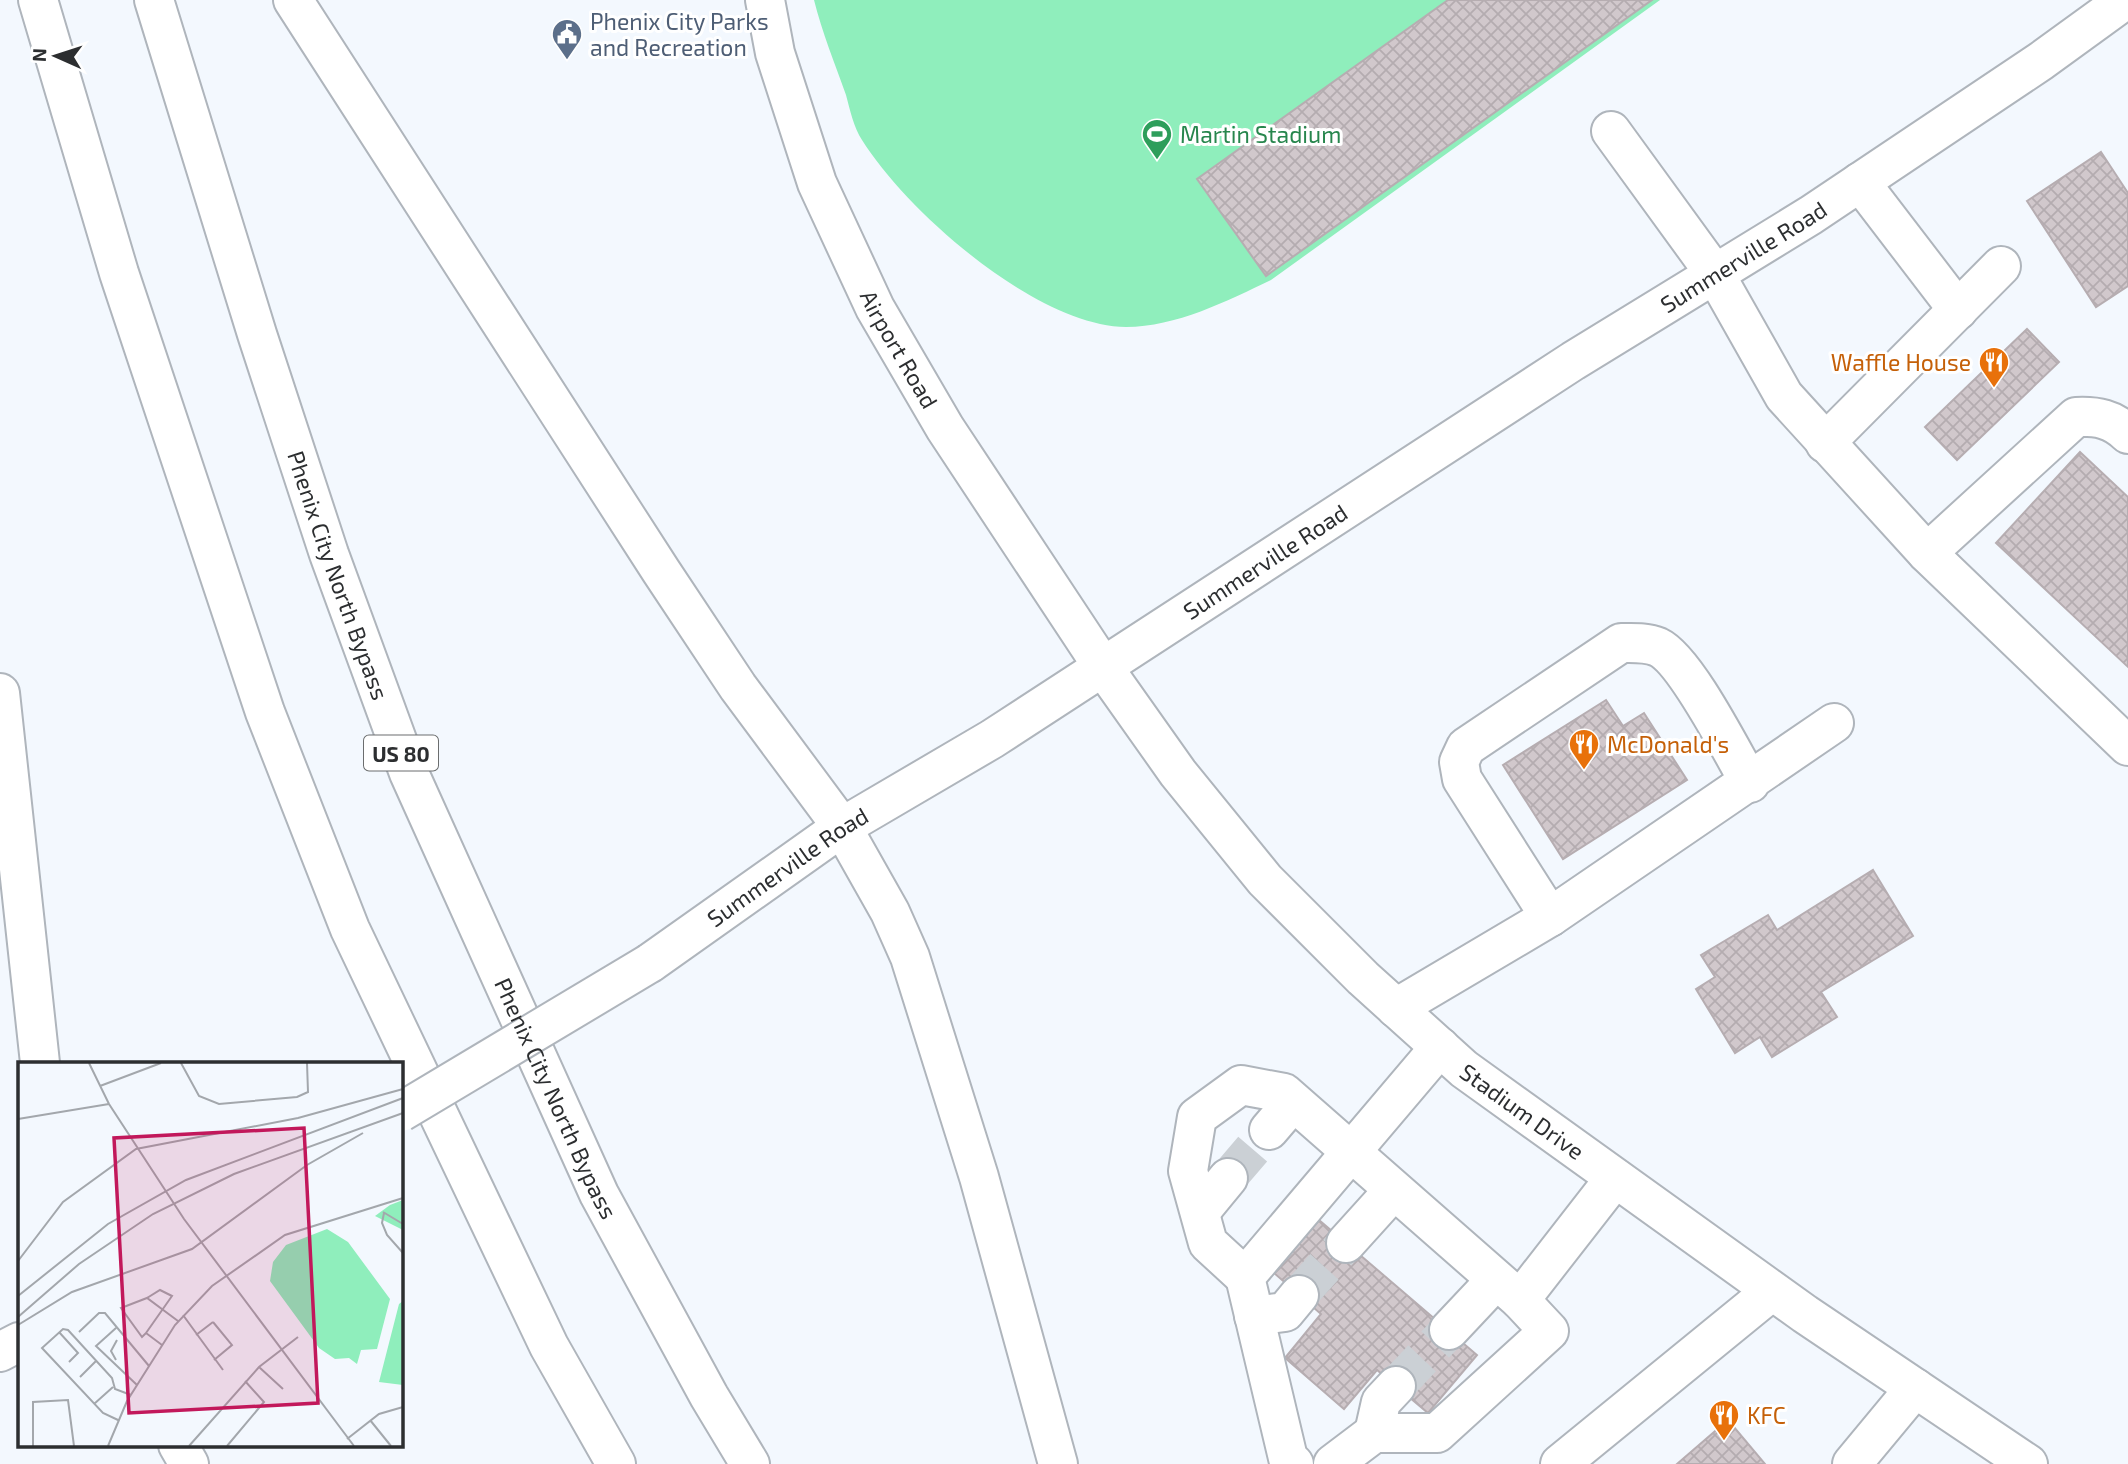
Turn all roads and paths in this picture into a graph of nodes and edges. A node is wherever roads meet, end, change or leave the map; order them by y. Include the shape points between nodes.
1 (38, 0) edge
2 (154, 0) edge
3 (293, 0) edge
4 (765, 0) edge
5 (2125, 0) edge
6 (1611, 131) dead end
7 (1860, 182) junction
8 (2001, 266) dead end
9 (1715, 274) junction
10 (1958, 310) junction
11 (2128, 433) edge
12 (1825, 443) junction
13 (1927, 553) junction
14 (1103, 667) junction
15 (0, 693) edge
16 (1834, 723) dead end
17 (2128, 746) edge
18 (1750, 783) junction
19 (842, 827) junction
20 (1550, 917) junction
21 (1396, 1007) junction
22 (1440, 1047) junction
23 (40, 1062) edge
24 (402, 1111) edge
25 (1350, 1154) junction
26 (1228, 1178) tunnel mouth
27 (1615, 1178) junction
28 (1393, 1191) junction
29 (1200, 1212) junction
30 (1346, 1243) tunnel mouth
31 (1245, 1276) junction
32 (1508, 1290) junction
33 (1772, 1291) junction
34 (1299, 1295) tunnel mouth
35 (1254, 1316) junction
36 (1449, 1330) tunnel mouth
37 (18, 1343) edge
38 (0, 1352) edge
39 (1396, 1386) tunnel mouth
40 (1915, 1388) junction
41 (1374, 1433) junction
42 (179, 1446) edge
43 (1982, 1450) edge
44 (189, 1464) edge
45 (616, 1464) edge
46 (750, 1464) edge
47 (1058, 1464) edge
48 (1294, 1464) edge
49 (1333, 1464) edge
50 (1560, 1464) edge
51 (1852, 1464) edge
52 (2028, 1464) edge

1 - 45 main road via 119,273 265,712 350,929 550,1346
2 - 46 main road, Phenix City North Bypass / US 80 via 325,541 409,773 599,1194
3 - 19 main road via 668,583
4 - 14 main road, Airport Road via 775,52 817,183 875,308 945,428
5 - 7 main road, Summerville Road
6 - 9 main road
7 - 9 main road, Summerville Road
7 - 10 main road
8 - 10 main road
9 - 12 main road via 1784,396
9 - 14 main road, Summerville Road via 1573,361
10 - 12 main road
11 - 13 main road via 2097,415 2076,417
12 - 13 main road
13 - 17 main road
14 - 19 main road, Summerville Road
14 - 21 main road, Stadium Drive via 1178,773 1265,880
15 - 23 main road
16 - 18 main road
18 - 20 main road
18 - 20 main road via 1687,677 1661,648 1621,643 1466,747 1459,762 1462,779
19 - 24 main road, Summerville Road, bridge via 650,963
19 - 47 main road via 911,957 979,1177
20 - 21 main road
21 - 22 main road, Stadium Drive
22 - 25 main road
22 - 27 main road, Stadium Drive
25 - 28 main road
25 - 29 main road via 1281,1116 1284,1093 1241,1085 1197,1117 1188,1171
25 - 31 main road
26 - 29 main road
27 - 32 main road
27 - 33 main road, Stadium Drive
28 - 30 main road
28 - 32 main road
29 - 31 main road via 1208,1243
31 - 35 main road
32 - 36 main road
32 - 41 main road via 1549,1331 1437,1433
33 - 40 main road, Stadium Drive
33 - 50 main road
34 - 35 main road via 1285,1312
35 - 48 main road via 1287,1458
37 - 38 main road
39 - 41 main road via 1381,1402
40 - 43 main road, Stadium Drive
40 - 51 main road
41 - 49 main road
42 - 44 main road
43 - 52 main road, Stadium Drive

